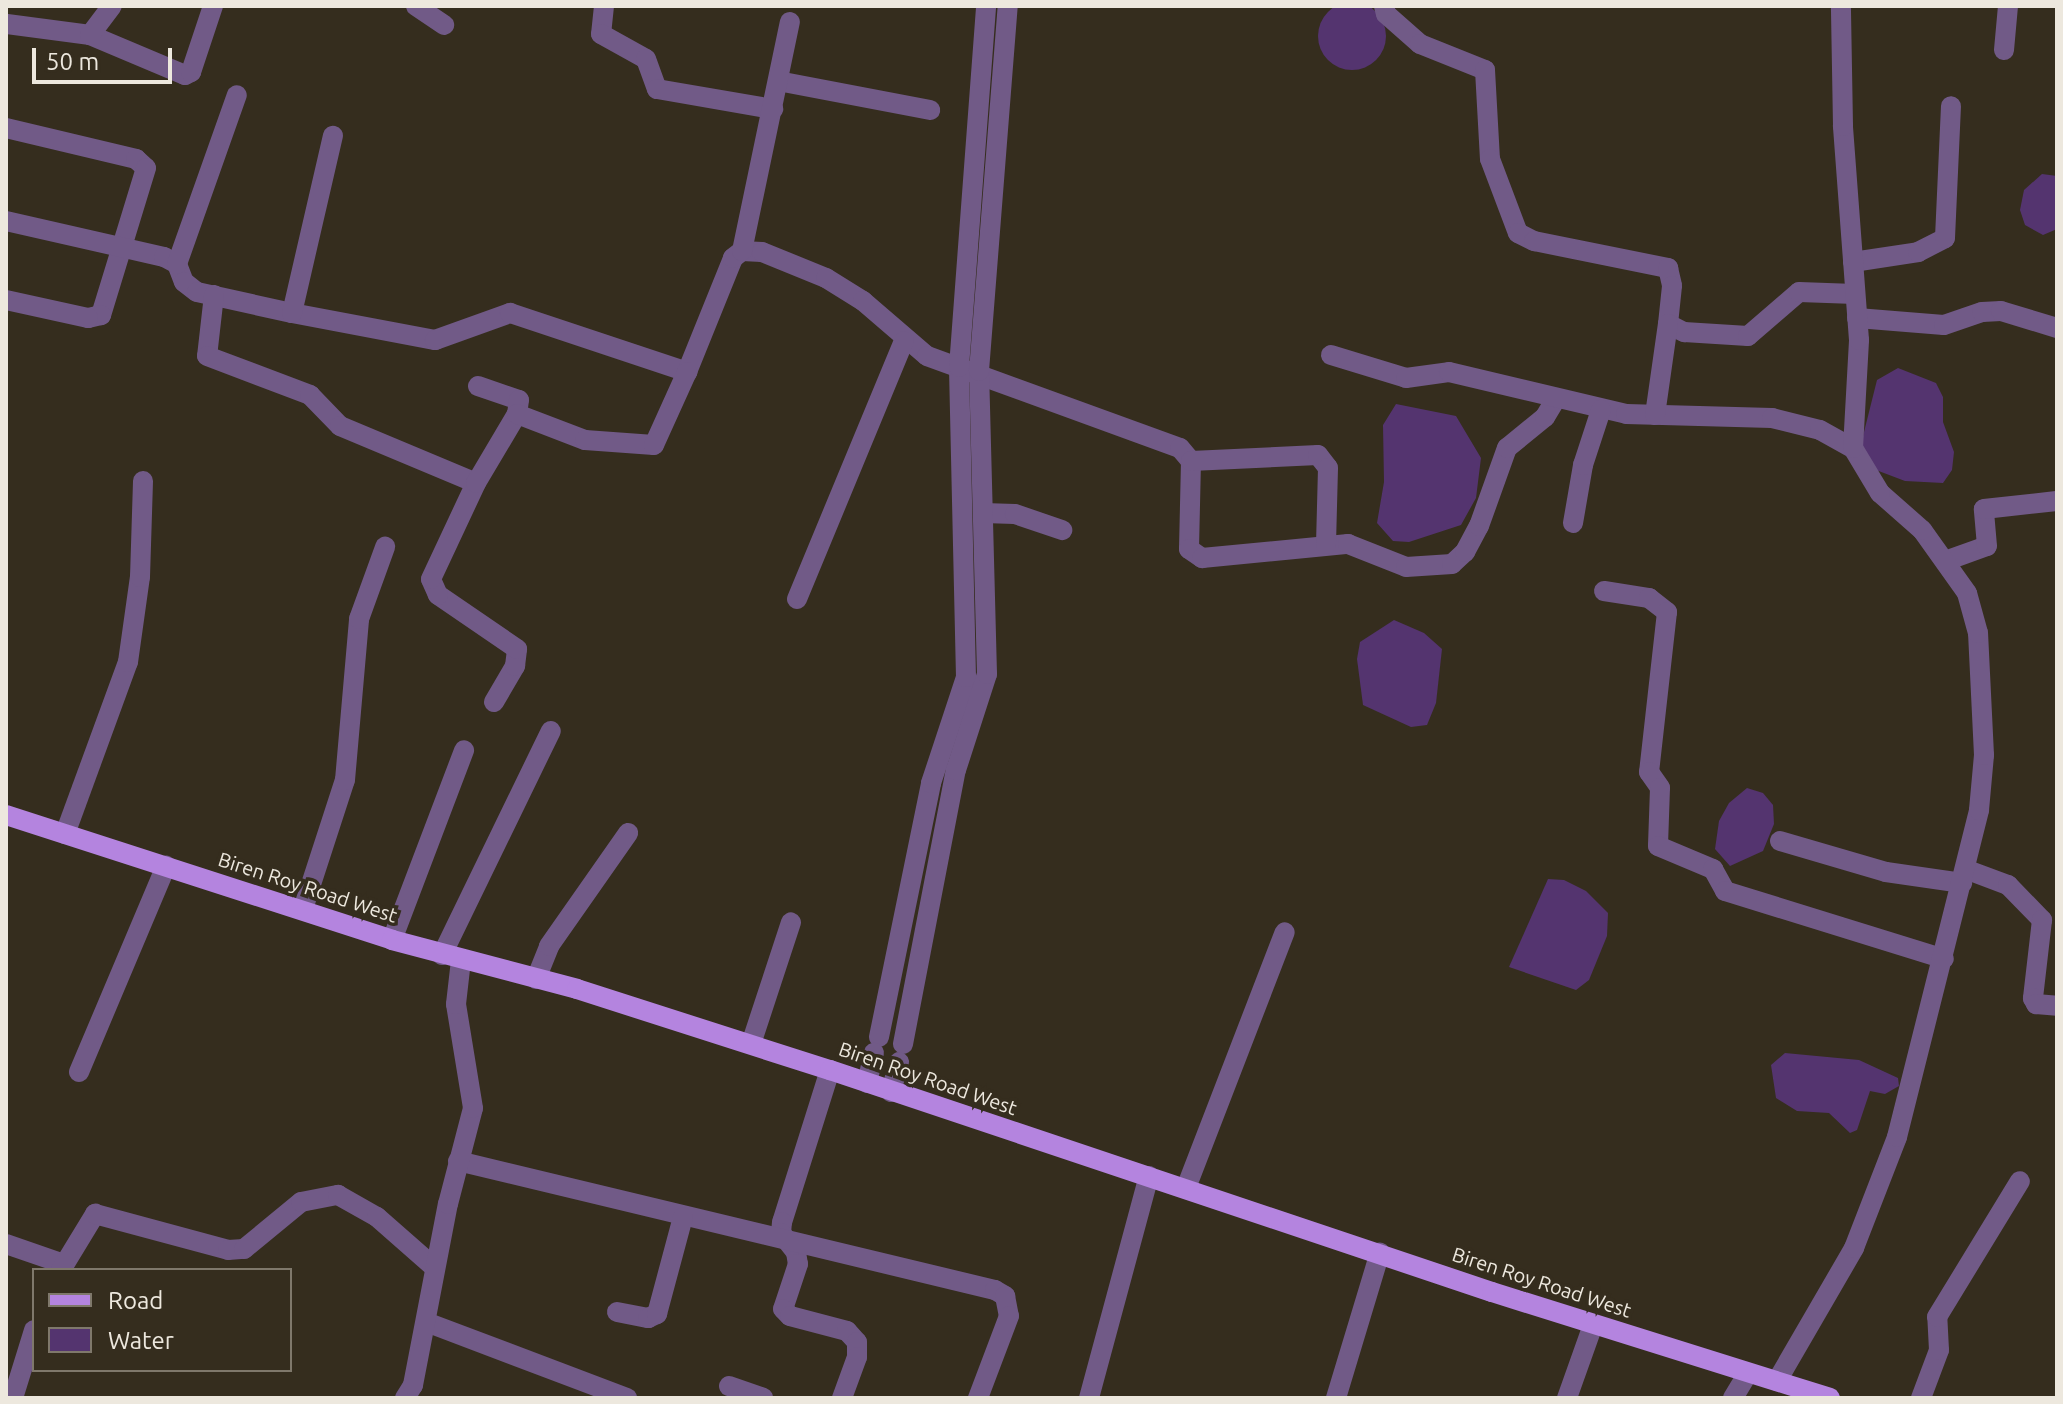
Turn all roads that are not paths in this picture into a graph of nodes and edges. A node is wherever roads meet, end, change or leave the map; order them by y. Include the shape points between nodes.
1 (112, 6) edge
2 (213, 6) edge
3 (416, 6) edge
4 (604, 6) edge
5 (986, 6) edge
6 (1008, 6) edge
7 (1384, 6) edge
8 (1841, 6) edge
9 (2008, 6) edge
10 (790, 22) dead end
11 (6, 25) edge
12 (444, 25) dead end
13 (90, 35) junction
14 (2004, 50) dead end
15 (981, 68) junction
16 (1003, 68) junction
17 (778, 81) junction
18 (237, 95) dead end
19 (1951, 106) dead end
20 (773, 109) junction
21 (930, 110) dead end
22 (6, 128) edge
23 (333, 136) dead end
24 (6, 221) edge
25 (123, 247) junction
26 (742, 251) junction
27 (1853, 262) junction
28 (177, 264) junction
29 (1855, 294) junction
30 (214, 295) junction
31 (6, 300) edge
32 (292, 313) junction
33 (1857, 318) junction
34 (1668, 324) junction
35 (2057, 328) edge
36 (904, 341) junction
37 (1331, 355) dead end
38 (959, 367) junction
39 (979, 371) junction
40 (687, 372) junction
41 (478, 386) dead end
42 (1556, 399) junction
43 (1601, 410) junction
44 (517, 414) junction
45 (1655, 415) junction
46 (1853, 448) junction
47 (1191, 461) junction
48 (143, 481) dead end
49 (476, 483) junction
50 (2057, 501) edge
51 (983, 513) junction
52 (1573, 523) dead end
53 (1062, 530) dead end
54 (1326, 544) junction
55 (385, 547) dead end
56 (1948, 560) junction
57 (1604, 591) dead end
58 (797, 599) dead end
59 (494, 702) dead end
60 (551, 731) dead end
61 (464, 750) dead end
62 (6, 815) edge
63 (628, 833) dead end
64 (65, 834) junction
65 (1780, 841) dead end
66 (166, 866) junction
67 (1963, 876) junction
68 (303, 909) junction
69 (791, 922) dead end
70 (1285, 932) dead end
71 (392, 940) junction
72 (452, 957) junction
73 (1944, 959) junction
74 (536, 979) junction
75 (2057, 1006) edge
76 (751, 1044) junction
77 (830, 1070) junction
78 (79, 1072) dead end
79 (867, 1083) junction
80 (891, 1092) junction
81 (458, 1161) junction
82 (1149, 1176) junction
83 (2020, 1181) dead end
84 (1186, 1188) junction
85 (683, 1217) junction
86 (786, 1242) junction
87 (6, 1244) edge
88 (1380, 1252) junction
89 (62, 1267) edge
90 (435, 1268) junction
91 (617, 1312) dead end
92 (426, 1322) junction
93 (1593, 1325) junction
94 (32, 1336) edge
95 (1748, 1373) junction
96 (1777, 1381) junction
97 (729, 1386) dead end
98 (13, 1398) edge
99 (405, 1398) edge
100 (627, 1398) edge
101 (763, 1398) edge
102 (842, 1398) edge
103 (978, 1398) edge
104 (1089, 1398) edge
105 (1336, 1398) edge
106 (1567, 1398) edge
107 (1733, 1398) edge
108 (1830, 1398) edge
109 (1921, 1398) edge

1 - 13 street
2 - 13 street via 191,72 185,75
3 - 12 street
4 - 20 street via 601,34 646,59 657,89
5 - 15 street
6 - 16 street
7 - 34 street via 1398,27 1420,44 1485,70 1490,159 1518,233 1534,241 1668,268
8 - 27 street
9 - 14 street
10 - 17 street
11 - 13 street
15 - 16 street
15 - 38 street
16 - 39 street
17 - 20 street
17 - 21 street
18 - 28 street
19 - 27 street via 1945,238 1918,252
20 - 26 street
22 - 25 street via 143,163 145,175
23 - 32 street
24 - 25 street
25 - 28 street
25 - 31 street via 105,308 96,318
26 - 36 street via 762,252 826,278 863,301
26 - 40 street via 733,258
27 - 29 street
28 - 30 street via 184,282
29 - 33 street
29 - 34 street via 1799,292 1761,327 1734,339 1684,332
30 - 32 street
30 - 49 street via 207,356 310,395 340,426
32 - 40 street via 435,340 510,313
33 - 35 street via 1944,325 2001,311
33 - 46 street
34 - 45 street
36 - 38 street
36 - 58 street
37 - 42 street via 1406,378 1449,372
38 - 39 street
38 - 79 street via 966,677 931,783
39 - 47 street via 1172,443
39 - 51 street
40 - 44 street via 658,438 646,447 585,440
41 - 44 street via 519,400
42 - 43 street
42 - 54 street via 1545,417 1507,448 1479,526 1452,564 1406,567 1359,546
43 - 45 street
43 - 52 street via 1583,465
44 - 49 street
45 - 46 street via 1772,418 1820,430
46 - 56 street via 1880,493
47 - 54 street via 1318,455 1328,468
47 - 54 street via 1189,549 1196,557
48 - 64 street via 140,577 128,662
49 - 59 street via 431,579 438,595 517,649 515,666
50 - 56 street via 1984,509 1987,546
51 - 53 street via 1015,514
51 - 80 street via 987,674 953,782
55 - 68 street via 359,619 345,780
56 - 67 street via 1967,593 1978,633 1984,755 1979,810
57 - 73 street via 1649,598 1667,612 1649,772 1660,788 1658,846 1716,871 1725,891
60 - 72 street
61 - 71 street
62 - 64 main road, Biren Roy Road West
63 - 74 street via 549,946
64 - 66 main road, Biren Roy Road West
65 - 67 street via 1886,872
66 - 68 main road, Biren Roy Road West
66 - 78 street
67 - 73 street
67 - 75 street via 2008,885 2042,920 2033,998 2036,1004
68 - 71 main road, Biren Roy Road West
69 - 76 street
70 - 84 street
71 - 72 main road, Biren Roy Road West
72 - 74 main road, Biren Roy Road West
72 - 81 street via 473,1108
73 - 96 street via 1923,1050 1875,1197 1821,1311
74 - 76 main road, Biren Roy Road West
76 - 77 main road, Biren Roy Road West
77 - 79 main road, Biren Roy Road West
77 - 86 street via 782,1222
79 - 80 main road, Biren Roy Road West
80 - 82 main road, Biren Roy Road West
81 - 85 street
81 - 90 street
82 - 84 main road, Biren Roy Road West
82 - 104 street
83 - 109 street via 1937,1317 1939,1350
84 - 88 main road, Biren Roy Road West
85 - 86 street
85 - 91 street via 657,1314 648,1318
86 - 102 street via 798,1264 783,1309 790,1316 847,1331 857,1342
86 - 103 street via 1005,1296 1009,1316
87 - 89 street
88 - 93 main road, Biren Roy Road West
88 - 105 street
89 - 90 street via 95,1214 228,1250 244,1249 301,1202 338,1195 377,1217
90 - 92 street
92 - 99 street via 413,1385
92 - 100 street
93 - 95 main road, Biren Roy Road West
93 - 106 street
94 - 98 street
95 - 96 main road, Biren Roy Road West
95 - 107 street
96 - 108 main road, Biren Roy Road West
97 - 101 street

